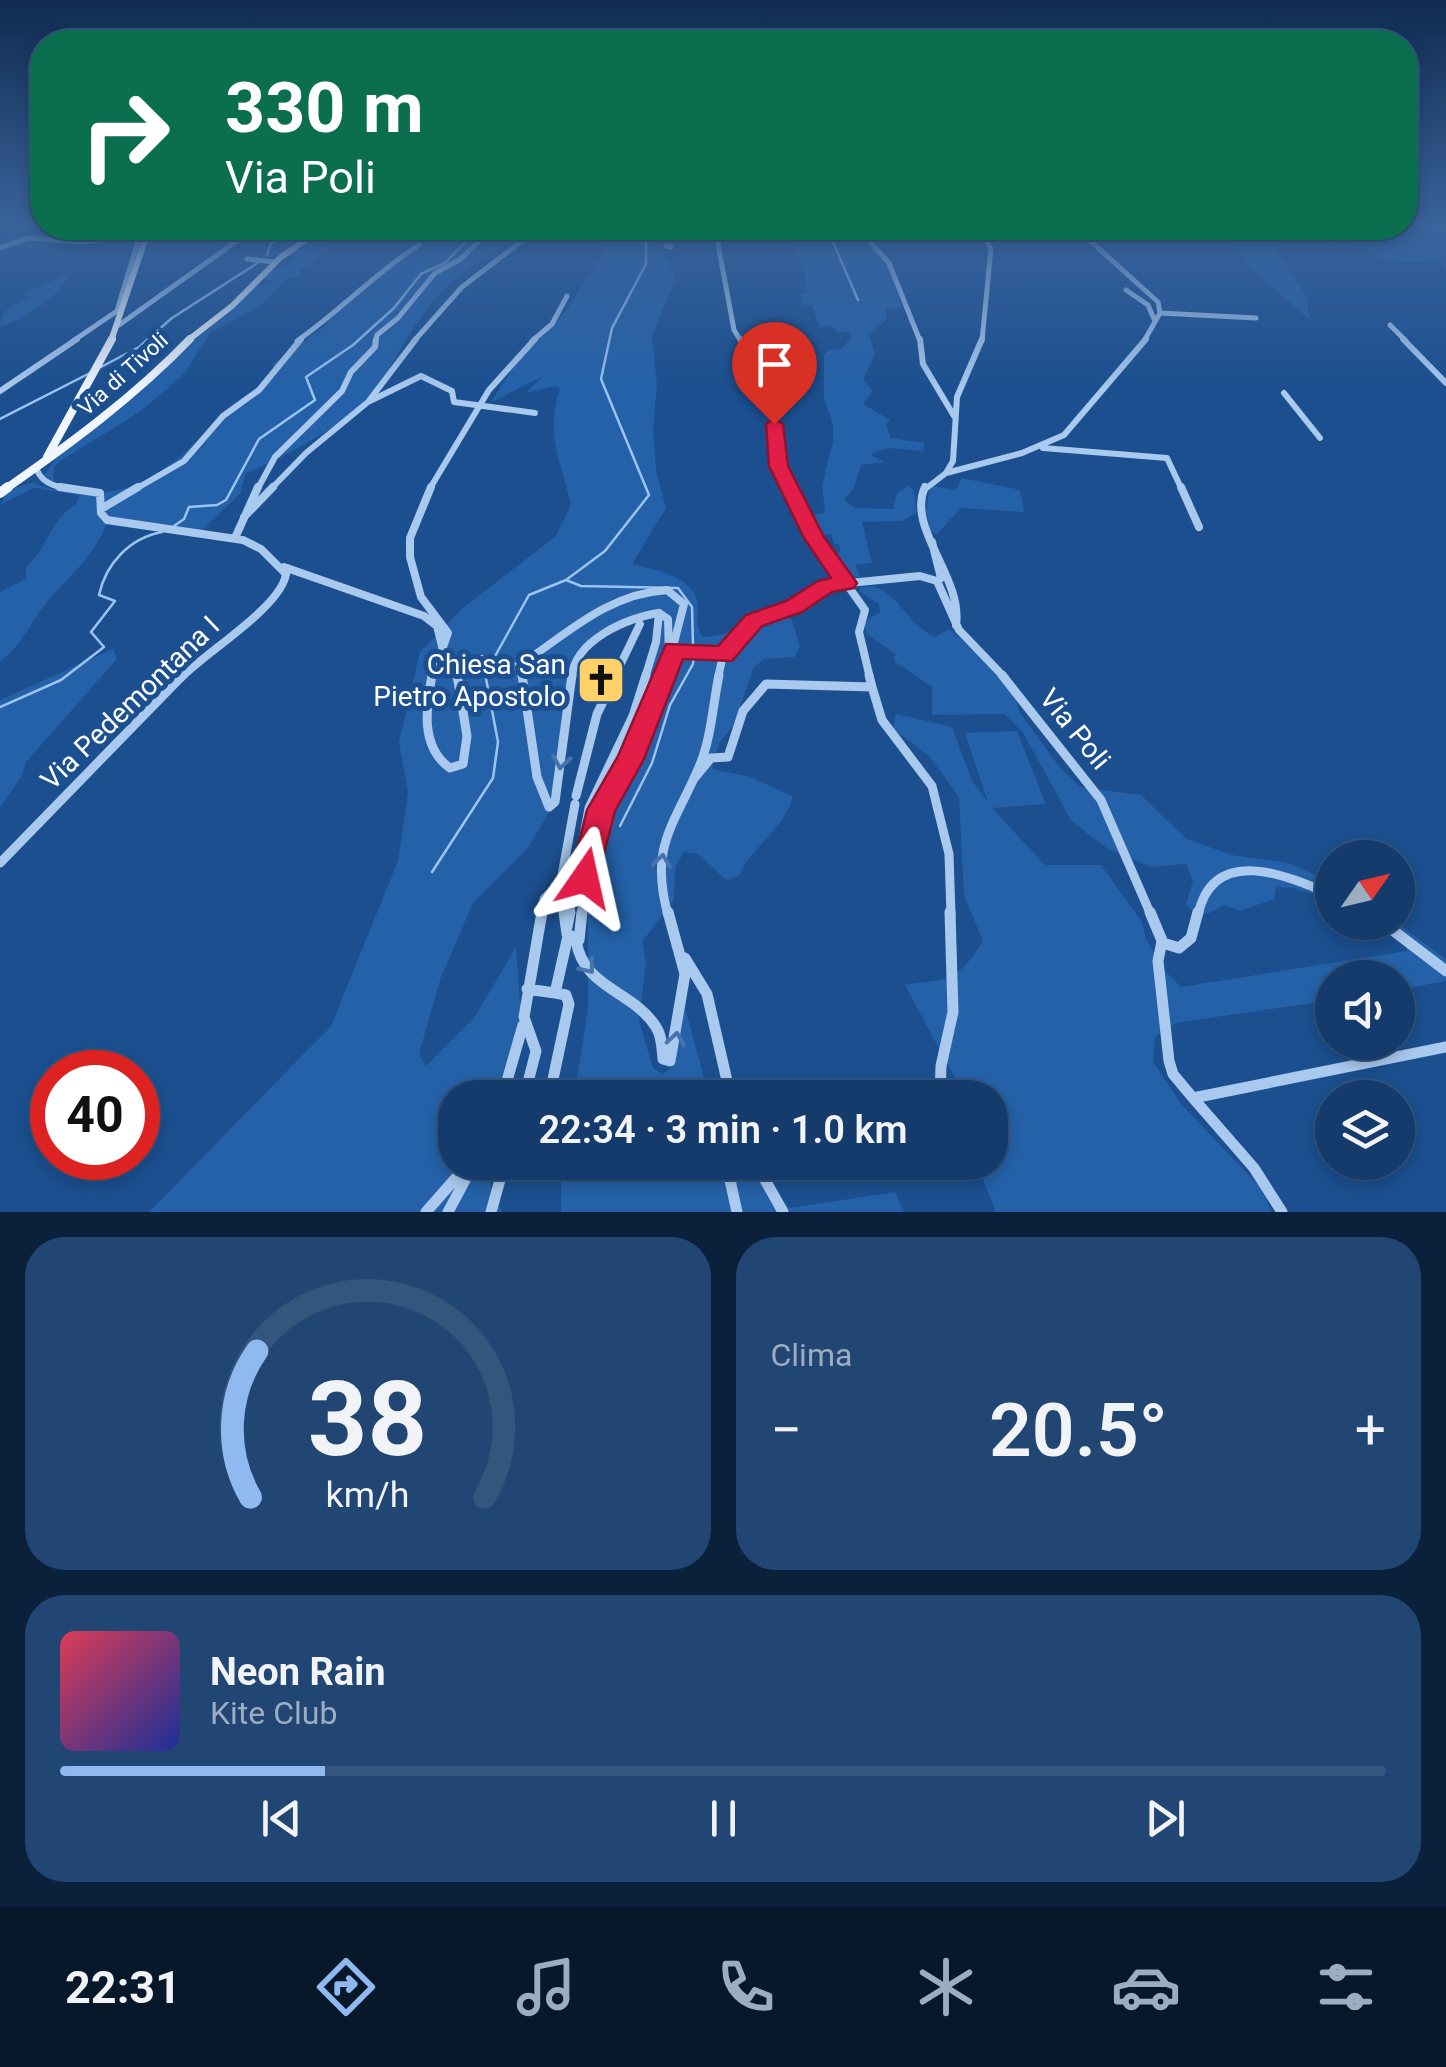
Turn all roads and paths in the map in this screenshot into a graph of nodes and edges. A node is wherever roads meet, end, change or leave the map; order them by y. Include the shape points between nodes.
1 (128, 279) edge
2 (131, 279) edge
3 (188, 279) edge
4 (259, 279) edge
5 (371, 279) edge
6 (430, 279) edge
7 (472, 279) edge
8 (724, 279) edge
9 (895, 279) edge
10 (988, 279) edge
11 (1132, 279) edge
12 (1126, 290) dead end
13 (567, 296) dead end
14 (1160, 313) junction
15 (1256, 318) dead end
16 (1154, 319) junction
17 (119, 324) junction
18 (1390, 325) dead end
19 (1446, 383) edge
20 (0, 391) edge
21 (1284, 392) dead end
22 (368, 402) junction
23 (476, 404) junction
24 (535, 414) dead end
25 (954, 416) junction
26 (1320, 438) dead end
27 (1037, 448) junction
28 (38, 470) junction
29 (946, 473) junction
30 (1, 493) edge
31 (101, 510) junction
32 (244, 517) junction
33 (1199, 527) dead end
34 (235, 538) junction
35 (932, 542) junction
36 (291, 577) junction
37 (937, 581) junction
38 (846, 583) junction
39 (659, 614) junction
40 (956, 626) junction
41 (657, 638) junction
42 (442, 646) junction
43 (680, 650) junction
44 (720, 655) junction
45 (670, 663) junction
46 (516, 666) junction
47 (872, 687) junction
48 (693, 780) junction
49 (0, 863) edge
50 (1315, 889) edge
51 (558, 892) junction
52 (570, 936) junction
53 (1406, 940) edge
54 (1162, 941) junction
55 (682, 954) junction
56 (1446, 971) edge
57 (527, 989) junction
58 (555, 993) junction
59 (524, 1025) junction
60 (1446, 1047) edge
61 (534, 1061) junction
62 (556, 1066) junction
63 (507, 1080) edge
64 (529, 1080) edge
65 (553, 1080) edge
66 (727, 1080) edge
67 (941, 1080) edge
68 (1193, 1098) junction
69 (455, 1180) edge
70 (463, 1180) edge
71 (499, 1180) edge
72 (730, 1180) edge
73 (764, 1180) edge
74 (493, 1205) edge
75 (426, 1212) edge
76 (448, 1212) edge
77 (737, 1212) edge
78 (783, 1212) edge
79 (1282, 1212) edge

1 - 20 street via 119,309
2 - 17 main road
3 - 17 street
4 - 28 main road, Via di Tivoli
5 - 31 street via 296,342 259,390 225,415 184,462
6 - 32 street via 378,335 342,391 275,456
7 - 22 street
8 - 38 street via 734,329 752,356 774,420 778,466 814,538
9 - 25 street via 918,329 922,364
10 - 25 street via 981,346 961,382
11 - 14 street via 1159,303
12 - 16 street
13 - 23 street via 552,327
14 - 15 street
14 - 16 street
16 - 27 street via 1147,338 1083,416
17 - 28 main road
18 - 19 street
21 - 26 street
22 - 23 street via 420,376 452,391 453,402
22 - 32 street
23 - 24 street
23 - 42 street via 410,539 421,603 448,629
25 - 29 street via 954,457
27 - 29 street
27 - 33 street via 1168,459
28 - 30 main road, Via di Tivoli
28 - 31 street via 51,485 99,492
29 - 35 street via 920,495
31 - 34 street via 110,521
32 - 34 street
34 - 36 street via 255,545
35 - 37 street, Via Poli
35 - 40 street via 954,587
36 - 42 street via 424,616 439,629
36 - 49 street, Via Pedemontana I via 268,606 168,688
37 - 38 street via 927,576
37 - 40 street, Via Poli
38 - 44 street via 754,621
38 - 47 street via 864,610 859,632
39 - 41 street
39 - 45 street via 668,619
39 -> 46 street via 610,628 572,669 554,804 547,806
40 - 54 street, Via Poli via 1102,800
41 - 51 street via 654,622 642,622 597,714
41 - 52 street via 632,720 589,807
42 - 46 street via 429,724 432,750 446,767 460,766 470,751 455,678 467,663 481,660
43 - 44 street
43 - 45 street
43 - 46 street via 683,602 656,590 591,612
44 - 48 street
45 - 52 street via 596,823 581,937
47 - 48 street via 766,684 743,711 728,757 711,758
47 - 67 street via 881,718 932,786 949,854 953,1012
55 -> 48 street via 660,870 667,831
50 - 54 street via 1261,872 1227,873 1208,886 1188,944 1178,948
51 - 52 street
51 - 57 street via 544,899
52 -> 55 street via 582,963 657,1030 669,1062 685,986
52 - 58 street
53 - 56 street
54 - 68 street via 1158,961 1170,1064
55 - 66 street via 707,994
57 - 58 street
57 - 59 street
58 - 62 street via 569,1002
59 - 61 street via 535,1045
59 - 63 street
60 - 68 street
61 - 62 street
61 - 64 street
62 - 65 street
68 - 79 street via 1258,1172
69 - 75 street
70 - 76 street
71 - 74 street
72 - 77 street
73 - 78 street

